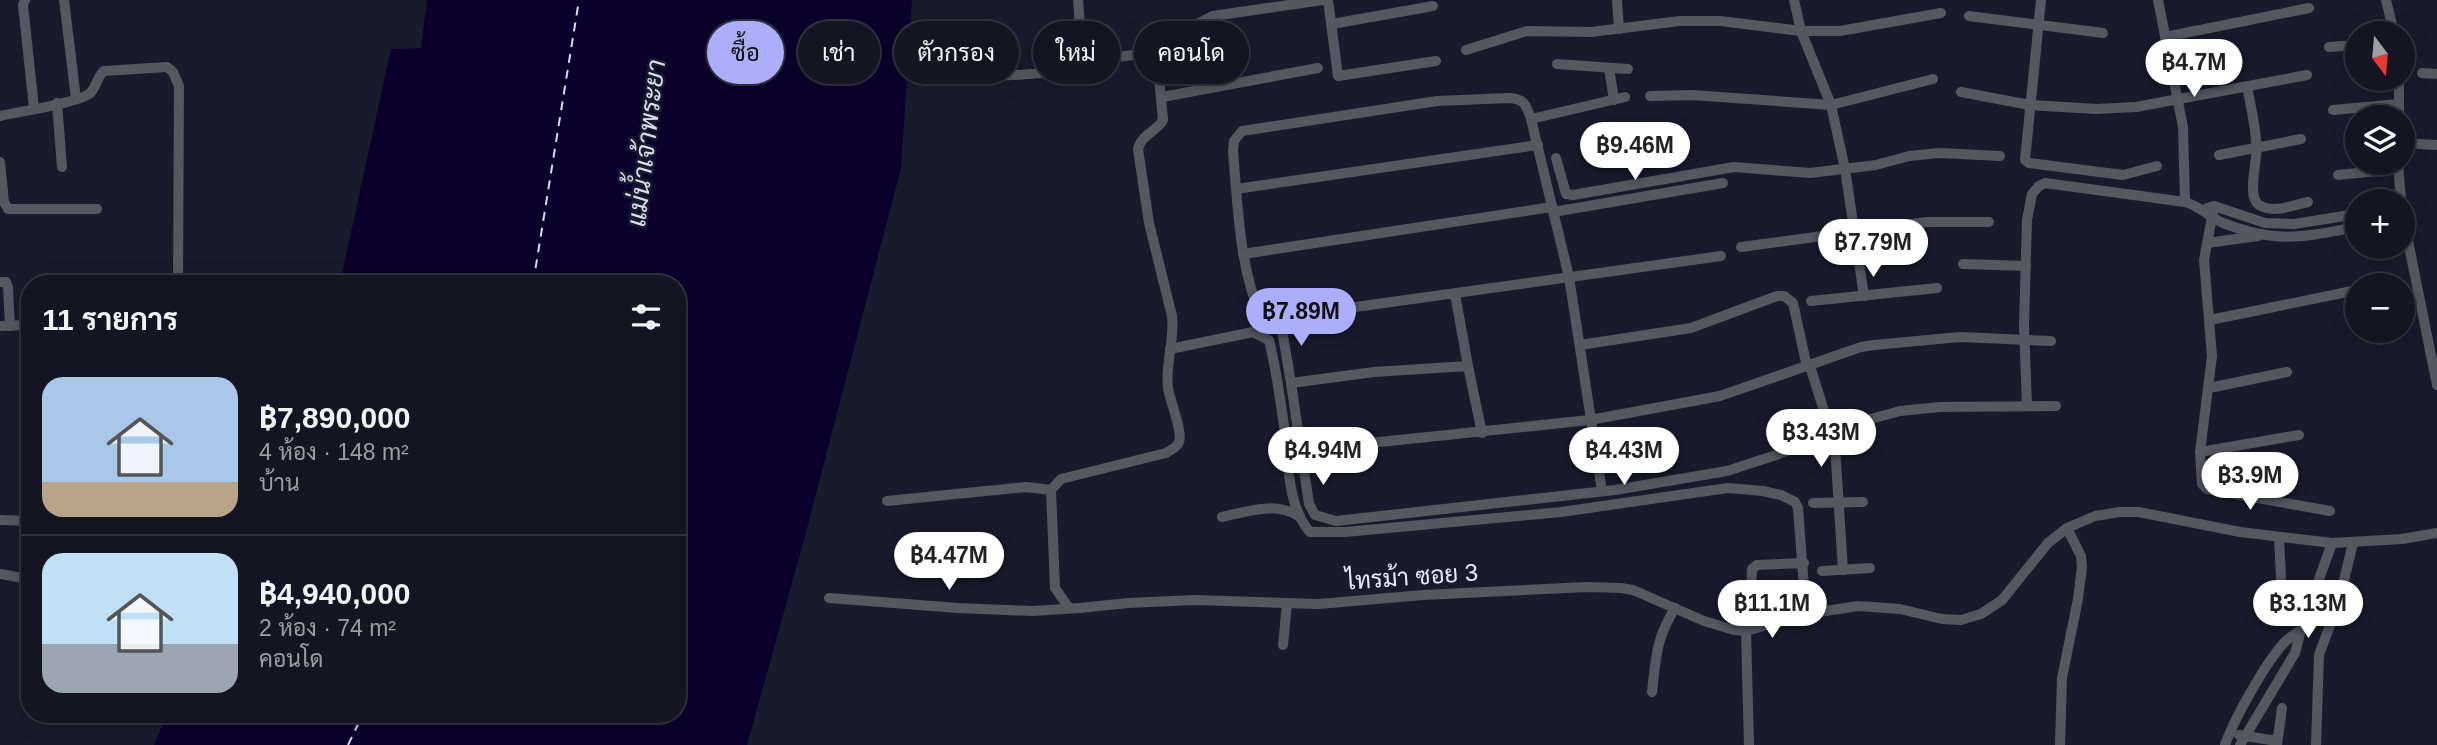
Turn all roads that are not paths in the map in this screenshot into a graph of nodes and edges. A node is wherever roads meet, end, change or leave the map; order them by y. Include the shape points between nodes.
1 (25, 0) edge
2 (64, 0) edge
3 (1078, 0) edge
4 (1325, 0) edge
5 (1617, 0) edge
6 (1794, 0) edge
7 (2041, 0) edge
8 (2158, 0) edge
9 (2386, 0) edge
10 (1258, 4) edge
11 (1433, 6) dead end
12 (2309, 8) dead end
13 (1941, 13) dead end
14 (1969, 16) dead end
15 (1080, 21) edge
16 (1204, 21) edge
17 (2391, 21) edge
18 (1332, 24) junction
19 (2038, 24) junction
20 (1619, 29) junction
21 (1801, 31) junction
22 (2103, 33) dead end
23 (2165, 37) junction
24 (2345, 46) edge
25 (2329, 47) dead end
26 (1466, 50) dead end
27 (1436, 61) dead end
28 (1556, 64) dead end
29 (1318, 68) dead end
30 (1609, 68) junction
31 (1628, 69) dead end
32 (2422, 73) dead end
33 (2437, 74) edge
34 (2307, 75) dead end
35 (1933, 79) dead end
36 (1160, 84) edge
37 (2247, 86) junction
38 (2399, 91) edge
39 (1961, 92) dead end
40 (1650, 96) dead end
41 (1162, 97) junction
42 (2178, 98) junction
43 (76, 99) junction
44 (57, 103) junction
45 (2399, 104) joint
46 (1832, 105) junction
47 (2030, 105) junction
48 (34, 108) junction
49 (2333, 110) dead end
50 (0, 116) edge
51 (1531, 119) junction
52 (2301, 139) dead end
53 (2418, 144) dead end
54 (1538, 145) junction
55 (2437, 145) edge
56 (2257, 149) junction
57 (2219, 155) dead end
58 (2000, 156) dead end
59 (1556, 158) dead end
60 (0, 162) edge
61 (2157, 166) dead end
62 (62, 167) dead end
63 (1845, 169) junction
64 (2345, 173) edge
65 (2338, 174) dead end
66 (1723, 183) dead end
67 (1236, 189) junction
68 (2185, 202) junction
69 (2308, 202) dead end
70 (97, 209) dead end
71 (1553, 209) junction
72 (2212, 212) junction
73 (2345, 216) edge
74 (1989, 222) dead end
75 (2345, 229) edge
76 (1856, 232) junction
77 (2261, 236) junction
78 (2207, 243) junction
79 (1741, 247) dead end
80 (1242, 254) junction
81 (1721, 256) dead end
82 (2412, 259) edge
83 (1963, 264) dead end
84 (2026, 265) junction
85 (178, 275) edge
86 (1569, 276) junction
87 (0, 282) edge
88 (1937, 288) dead end
89 (2345, 292) edge
90 (1455, 294) junction
91 (1864, 296) junction
92 (1811, 301) dead end
93 (1280, 318) junction
94 (2210, 320) junction
95 (5, 326) edge
96 (2025, 340) junction
97 (2051, 341) dead end
98 (1580, 345) junction
99 (1170, 349) junction
100 (1468, 366) junction
101 (1809, 367) junction
102 (2287, 372) dead end
103 (1291, 383) junction
104 (2437, 385) edge
105 (2209, 388) junction
106 (2027, 406) junction
107 (2056, 406) dead end
108 (1590, 420) junction
109 (1831, 432) junction
110 (1482, 433) junction
111 (2299, 435) dead end
112 (1303, 450) junction
113 (2200, 452) junction
114 (1051, 491) junction
115 (1602, 491) junction
116 (887, 500) dead end
117 (1863, 502) dead end
118 (1813, 503) dead end
119 (1839, 503) junction
120 (2330, 510) dead end
121 (1222, 517) dead end
122 (1300, 517) junction
123 (0, 520) edge
124 (21, 521) edge
125 (2067, 528) junction
126 (2437, 533) edge
127 (2279, 537) junction
128 (2332, 543) junction
129 (2353, 543) junction
130 (1804, 564) junction
131 (1870, 568) dead end
132 (1843, 570) junction
133 (1822, 571) dead end
134 (0, 573) edge
135 (21, 577) edge
136 (2281, 578) dead end
137 (829, 598) dead end
138 (1287, 604) junction
139 (1069, 608) junction
140 (1675, 608) junction
141 (1750, 614) dead end
142 (1806, 614) junction
143 (2301, 630) junction
144 (1746, 631) junction
145 (1283, 645) dead end
146 (1652, 692) dead end
147 (2282, 708) dead end
148 (2230, 731) junction
149 (2242, 741) edge
150 (2277, 743) edge
151 (1749, 745) edge
152 (2060, 745) edge
153 (2225, 745) edge
154 (2316, 745) edge

1 - 48 street
2 - 43 street
3 - 15 street
4 - 10 street
4 - 18 street
5 - 20 street
6 - 21 street
7 - 19 street
8 - 23 street
9 - 17 street
10 - 16 street
11 - 18 street
12 - 23 street
13 - 21 street via 1849,30
14 - 19 street
18 - 27 street via 1338,76
19 - 22 street
19 - 47 street
20 - 21 street via 1680,21
20 - 26 street via 1527,31
21 - 46 street
23 - 42 street
24 - 25 street
28 - 30 street
29 - 41 street
30 - 31 street
30 - 51 street via 1620,99
32 - 33 street
34 - 37 street
35 - 46 street
36 - 41 street
37 - 42 street
37 - 56 street
38 - 45 street
39 - 47 street
40 - 46 street via 1692,94
41 - 99 street via 1163,120 1139,142 1138,149 1149,223 1172,316
42 - 47 street via 2096,109
42 - 68 street
43 - 44 street
43 - 85 street via 93,90 104,71 167,67 173,72 180,86
44 - 48 street
44 - 62 street
45 - 49 street
46 - 63 street
47 - 61 street via 2025,154 2029,163 2123,175
48 - 50 street
51 - 54 street
51 - 67 street via 1524,101 1509,98 1437,101 1242,131 1234,141
52 - 56 street
53 - 55 street
54 - 67 street
54 - 71 street
56 - 57 street
56 - 69 street via 2253,187 2257,204 2278,209
58 - 63 street via 1939,153
59 - 63 street via 1563,188 1573,195 1734,167 1810,173
60 - 70 street via 8,209
63 - 76 street
64 - 65 street
66 - 71 street
67 - 80 street
68 - 72 street
68 - 84 street via 2045,183 2032,194
71 - 80 street
71 - 86 street
72 - 73 street via 2294,224
72 - 77 street
72 - 78 street
74 - 76 street via 1927,222
75 - 77 street via 2295,238
76 - 79 street
76 - 91 street
77 - 78 street
78 - 94 street via 2204,260
80 - 93 street via 1262,320
81 - 86 street
82 - 104 street
83 - 84 street
84 - 96 street
86 - 90 street
86 - 98 street
87 - 95 street via 8,287
88 - 91 street
89 - 94 street
90 - 93 street
90 - 100 street
91 - 92 street
93 - 103 street
94 - 105 street
96 - 97 street
96 - 101 street via 1960,337 1874,345
96 - 106 street
98 - 101 street via 1691,328 1784,296 1793,303
98 - 108 street
99 - 114 street via 1168,385 1180,434 1176,447 1061,479
99 - 122 street via 1253,332 1269,340
100 - 103 street
100 - 110 street
101 - 108 street via 1720,396
101 - 109 street
102 - 105 street
103 - 112 street
105 - 113 street
106 - 107 street
106 - 109 street via 1900,411
108 - 110 street
108 - 115 street
109 - 115 street via 1727,471
109 - 119 street
110 - 112 street
111 - 113 street
112 - 115 street via 1309,503 1315,515 1336,522
113 - 120 street via 2202,484 2207,489
114 - 116 street via 1026,487
114 - 139 street via 1055,588
117 - 119 street
118 - 119 street
119 - 132 street
121 - 122 street via 1276,507
122 - 130 street via 1310,532 1345,532 1561,512 1728,488 1763,491 1795,502
123 - 124 street
125 - 127 street, ไทรม้า ซอย 3 via 2095,516 2140,512
125 - 142 street, ไทรม้า ซอย 3 via 2048,543 2002,600 1981,614 1942,619 1910,610 1864,606
125 - 152 street via 2082,567 2062,678
126 - 129 street, ไทรม้า ซอย 3
127 - 128 street, ไทรม้า ซอย 3
127 - 136 street
128 - 129 street, ไทรม้า ซอย 3
128 - 143 street
129 - 154 street via 2319,655
130 - 141 street via 1757,565 1752,569
130 - 142 street
131 - 132 street
132 - 133 street
134 - 135 street
137 - 139 street, ไทรม้า ซอย 3 via 958,608
138 - 139 street, ไทรม้า ซอย 3 via 1195,600
138 - 140 street, ไทรม้า ซอย 3 via 1586,587 1628,589
138 - 145 street
140 - 144 street, ไทรม้า ซอย 3
140 - 146 street via 1659,639
142 - 144 street, ไทรม้า ซอย 3
143 - 148 street via 2284,643
143 - 149 street via 2295,653
144 - 151 street
147 - 150 street
148 - 149 street
148 - 153 street
149 - 150 street

